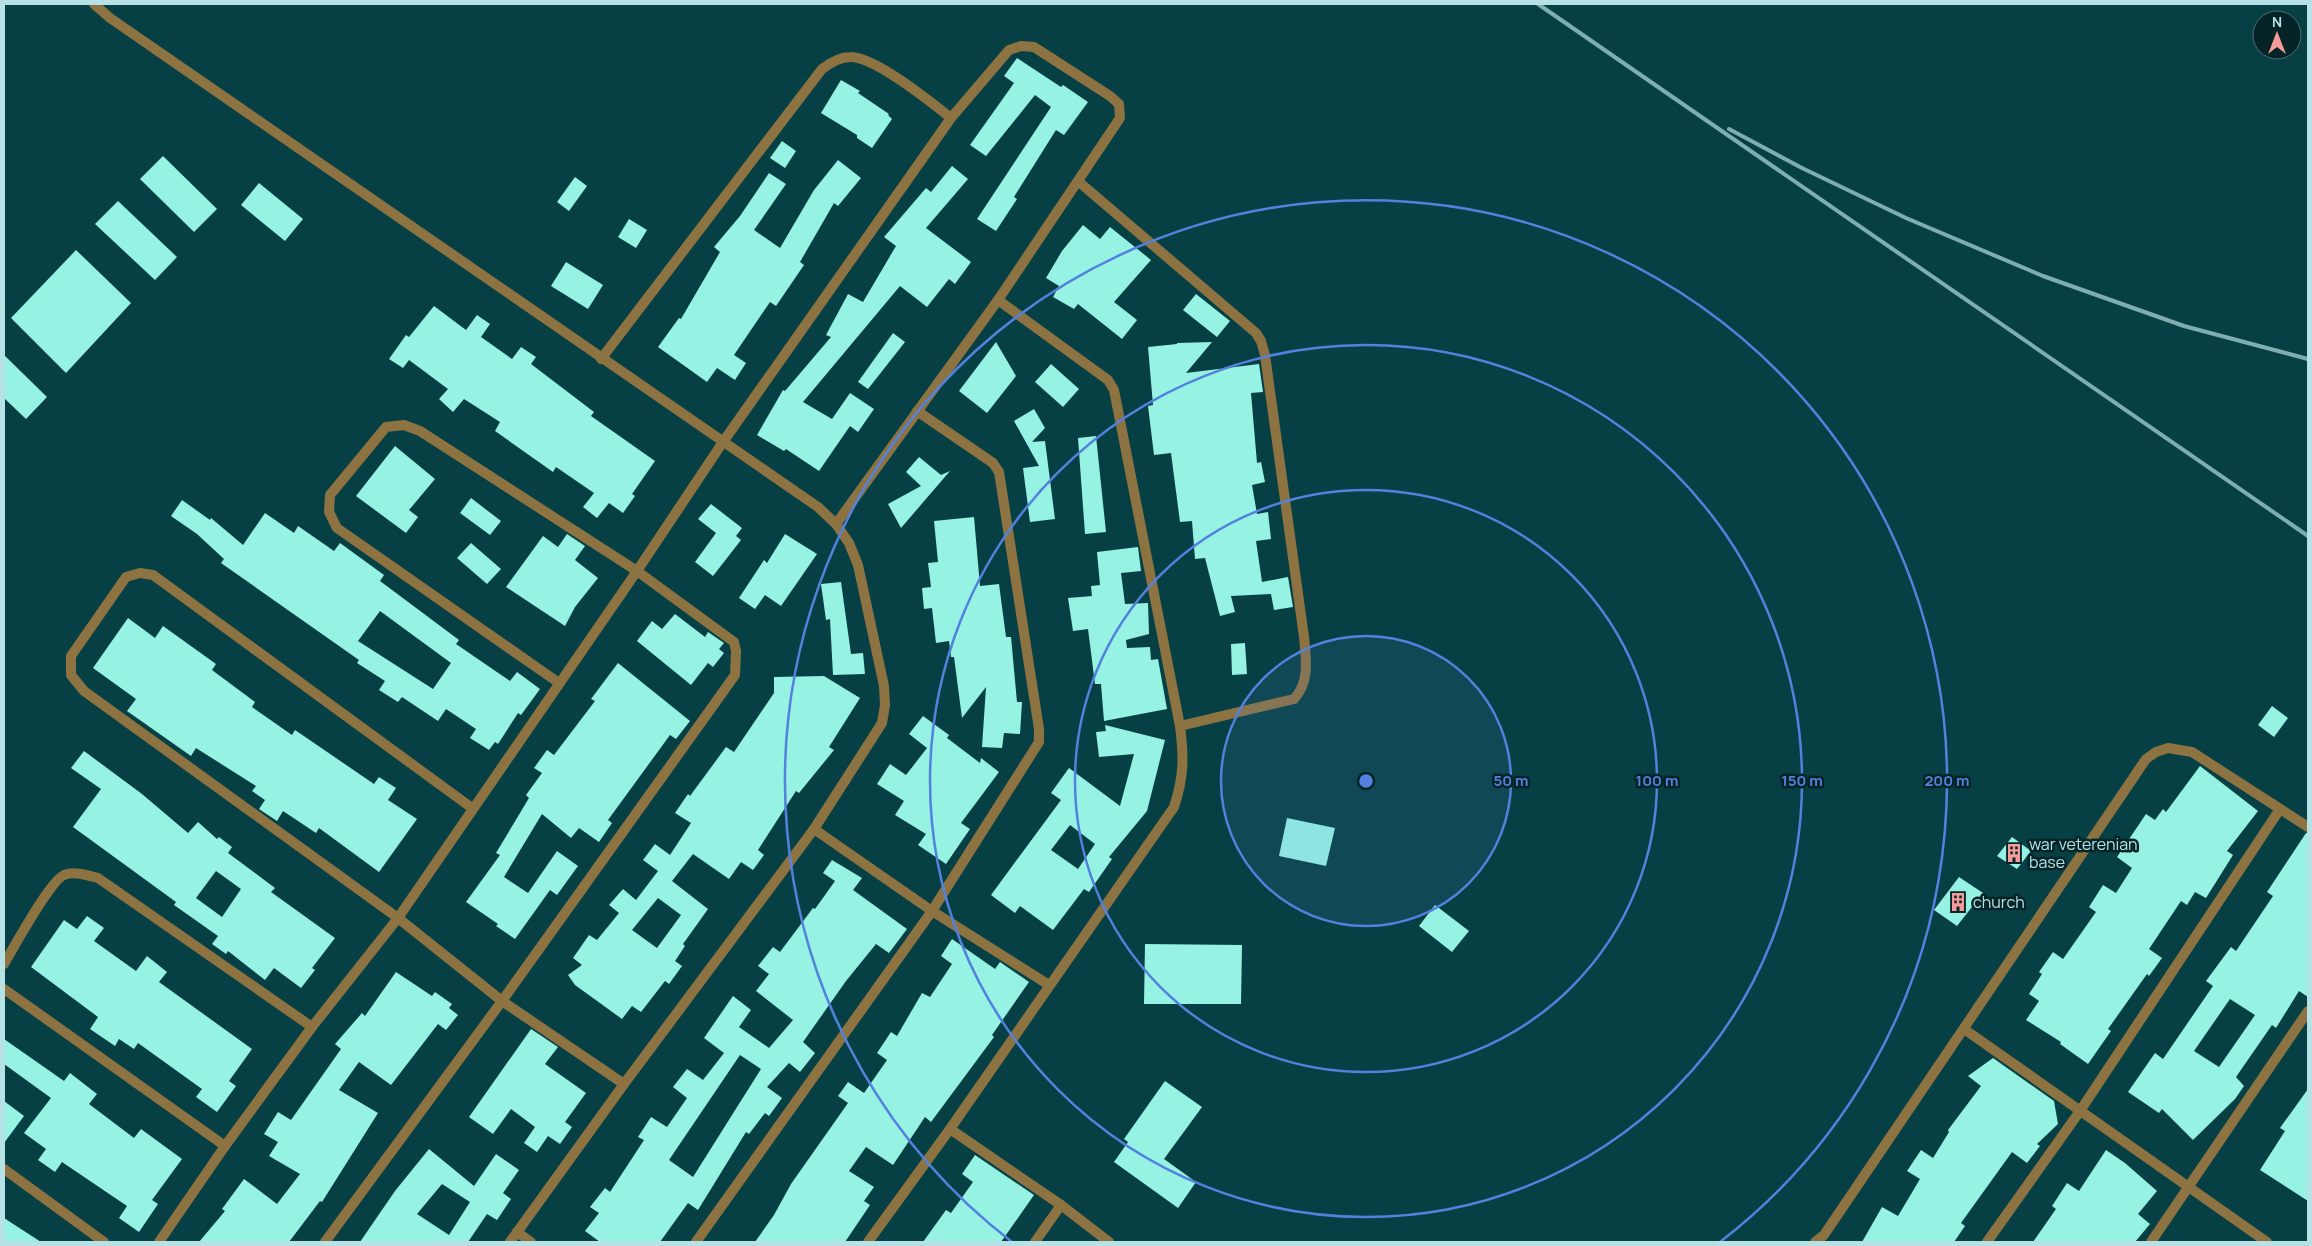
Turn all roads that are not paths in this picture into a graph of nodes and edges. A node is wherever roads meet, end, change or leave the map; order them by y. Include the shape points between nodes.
1 (94, 4) edge
2 (951, 118) junction
3 (1079, 182) junction
4 (998, 300) junction
5 (601, 359) junction
6 (917, 411) junction
7 (723, 442) junction
8 (836, 524) junction
9 (637, 571) junction
10 (559, 683) junction
11 (1180, 726) junction
12 (472, 808) junction
13 (2280, 809) junction
14 (2308, 827) edge
15 (814, 829) junction
16 (932, 911) junction
17 (398, 918) junction
18 (4, 964) edge
19 (1048, 985) junction
20 (4, 988) edge
21 (502, 1000) junction
22 (2308, 1011) edge
23 (312, 1027) junction
24 (1964, 1029) junction
25 (624, 1084) junction
26 (2080, 1111) junction
27 (950, 1129) junction
28 (225, 1146) junction
29 (4, 1168) edge
30 (2188, 1187) junction
31 (1061, 1206) junction
32 (518, 1232) junction
33 (104, 1242) edge
34 (159, 1242) edge
35 (325, 1242) edge
36 (510, 1242) edge
37 (531, 1242) edge
38 (696, 1242) edge
39 (868, 1242) edge
40 (1035, 1242) edge
41 (1110, 1242) edge
42 (1815, 1242) edge
43 (1987, 1242) edge
44 (2151, 1242) edge
45 (2267, 1242) edge

1 - 5 street via 118,24
2 - 3 street via 1009,50 1021,46 1034,47 1119,104 1120,118
2 - 5 street via 911,86 861,58 841,58 822,69
2 - 7 street
3 - 4 street
3 - 11 street via 1256,333 1265,355 1304,637 1306,660 1302,691 1294,699
4 - 6 street
4 - 11 street via 1108,380 1114,390
5 - 7 street
6 - 8 street
6 - 16 street via 993,463 999,472 1039,729 1037,748
7 - 8 street via 798,492
7 - 9 street
8 - 15 street via 858,565 884,686 885,705 882,723
9 - 10 street
9 - 10 street via 413,427 394,424 386,427 330,495 329,512 337,528
9 - 21 street via 734,642 735,675
10 - 12 street
11 - 19 street via 1184,763 1174,807
12 - 17 street
12 - 17 street via 153,575 140,573 126,577 71,656 71,675 84,690
13 - 14 street
13 - 24 street via 2192,752 2168,748 2156,752 2146,759
13 - 26 street
15 - 16 street
15 - 25 street
16 - 19 street
16 - 38 street
17 - 21 street
17 - 23 street
18 - 23 street via 56,880 70,874 86,874 98,878
19 - 27 street
20 - 28 street
21 - 25 street
21 - 35 street
22 - 30 street
23 - 28 street
24 - 26 street
24 - 42 street via 1824,1235
25 - 32 street
26 - 30 street
26 - 43 street
27 - 31 street
27 - 39 street
28 - 34 street
29 - 33 street
30 - 44 street
30 - 45 street
31 - 40 street
31 - 41 street
32 - 36 street
32 - 37 street

